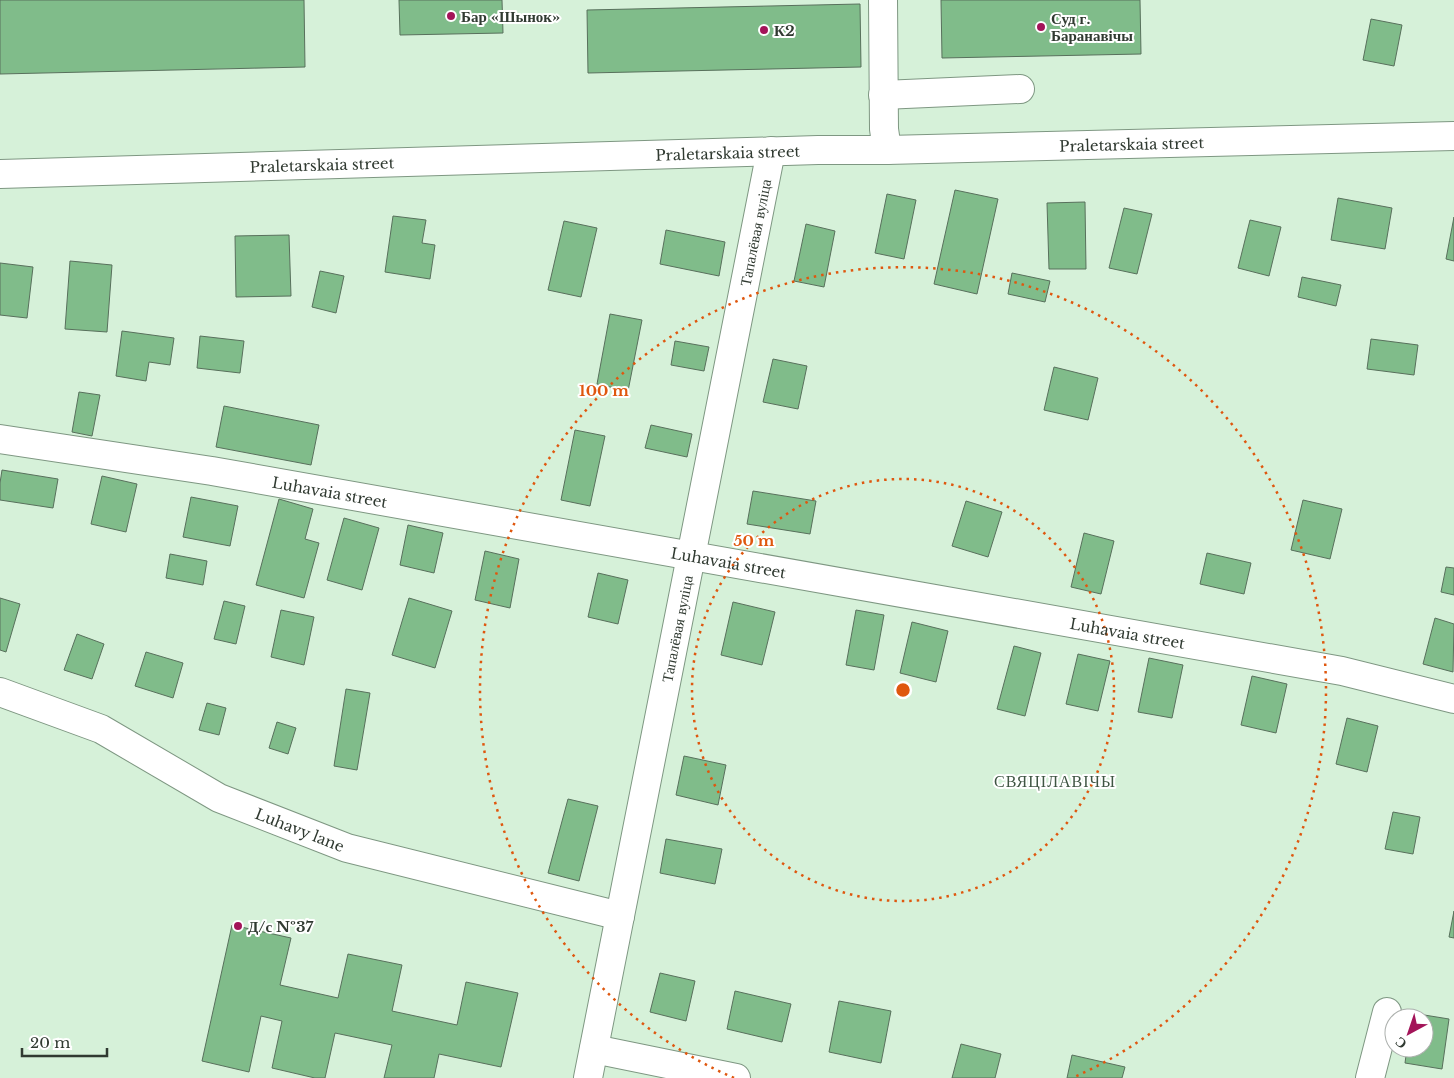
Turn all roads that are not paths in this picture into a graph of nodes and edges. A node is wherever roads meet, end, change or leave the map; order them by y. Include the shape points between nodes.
1 (883, 0) edge
2 (1020, 89) dead end
3 (883, 95) junction
4 (1454, 136) edge
5 (887, 150) junction
6 (771, 151) junction
7 (0, 174) edge
8 (0, 439) edge
9 (690, 556) junction
10 (0, 692) edge
11 (1454, 699) edge
12 (620, 916) junction
13 (1384, 1024) edge
14 (594, 1049) junction
15 (588, 1078) edge
16 (736, 1078) edge
17 (1370, 1078) edge

1 - 3 street
2 - 3 street
3 - 5 street
4 - 5 street, Praletarskaia street
5 - 6 street, Praletarskaia street
6 - 7 street, Praletarskaia street
6 - 9 street, Тапалёвая вуліца
8 - 9 street, Luhavaia street via 212,471
9 - 11 street, Luhavaia street via 1342,671
9 - 12 street, Тапалёвая вуліца
10 - 12 street, Luhavy lane via 102,729 219,798 347,848
12 - 14 street, Тапалёвая вуліца
13 - 17 street
14 - 15 street, Тапалёвая вуліца
14 - 16 street

